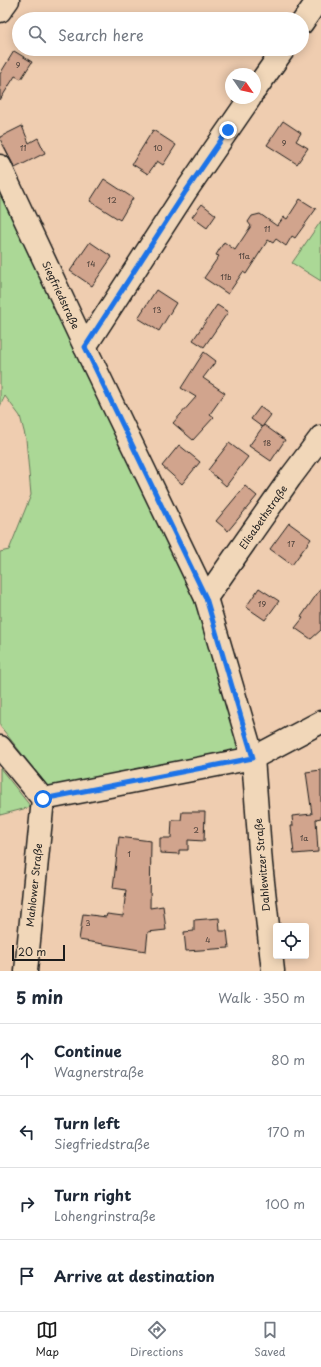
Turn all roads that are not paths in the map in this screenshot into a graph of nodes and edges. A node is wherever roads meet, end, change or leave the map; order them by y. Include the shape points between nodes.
1 (8, 0) edge
2 (318, 0) edge
3 (0, 11) edge
4 (309, 13) edge
5 (279, 56) edge
6 (261, 82) edge
7 (246, 104) edge
8 (0, 166) edge
9 (85, 347) junction
10 (321, 437) edge
11 (206, 598) junction
12 (321, 722) edge
13 (0, 747) edge
14 (253, 758) junction
15 (43, 799) junction
16 (26, 971) edge
17 (273, 971) edge

1 - 3 street
2 - 4 street
5 - 6 street
7 - 9 street
8 - 9 street, Siegfriedstraße
9 - 11 street, Siegfriedstraße
10 - 11 street, Elisabethstraße
11 - 14 street, Siegfriedstraße
12 - 14 street
13 - 15 street
14 - 15 street
14 - 17 street, Dahlewitzer Straße
15 - 16 street, Mahlower Straße

